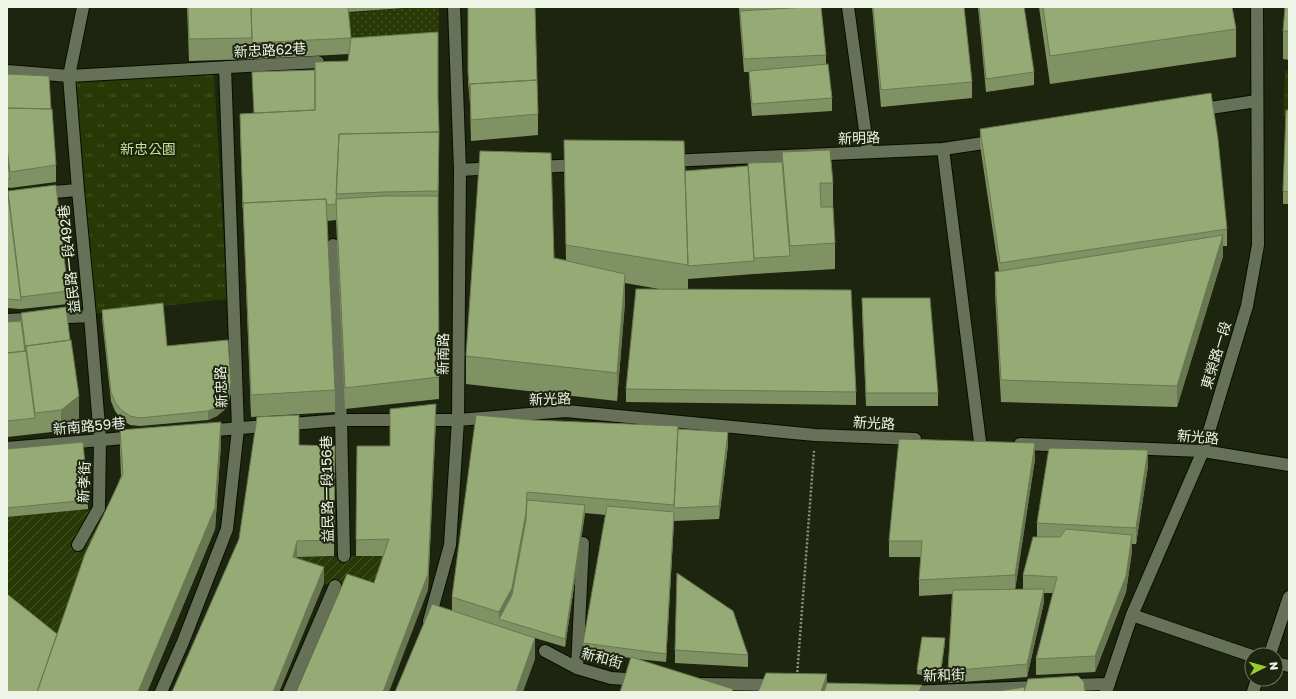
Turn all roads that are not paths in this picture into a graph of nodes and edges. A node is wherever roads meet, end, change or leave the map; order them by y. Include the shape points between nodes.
1 (83, 7) edge
2 (454, 7) edge
3 (848, 7) edge
4 (1257, 7) edge
5 (318, 62) edge
6 (224, 67) junction
7 (7, 71) edge
8 (69, 76) junction
9 (1257, 101) junction
10 (1186, 112) edge
11 (1006, 139) edge
12 (943, 149) junction
13 (868, 152) junction
14 (656, 161) edge
15 (594, 164) edge
16 (523, 167) edge
17 (507, 168) edge
18 (460, 170) junction
19 (78, 190) junction
20 (31, 194) edge
21 (333, 245) dead end
22 (90, 316) junction
23 (7, 320) edge
24 (341, 420) junction
25 (458, 420) junction
26 (238, 429) junction
27 (192, 432) edge
28 (146, 436) edge
29 (100, 439) junction
30 (925, 440) edge
31 (980, 442) edge
32 (1012, 444) edge
33 (7, 448) edge
34 (1203, 450) junction
35 (1289, 465) edge
36 (583, 543) dead end
37 (78, 545) dead end
38 (344, 556) dead end
39 (335, 586) dead end
40 (1289, 596) edge
41 (1132, 616) junction
42 (423, 635) edge
43 (1272, 647) edge
44 (545, 651) dead end
45 (1244, 653) edge
46 (577, 668) junction
47 (651, 681) edge
48 (690, 684) edge
49 (796, 686) edge
50 (755, 688) edge
51 (1108, 688) edge
52 (161, 692) edge
53 (289, 692) edge
54 (895, 692) edge
55 (929, 692) edge

1 - 8 street, 益民路一段492巷
2 - 18 street, 新南路
3 - 13 street
4 - 9 street, 東榮路一段
5 - 6 street, 新忠路62巷
6 - 8 street
6 - 26 street, 新忠路
7 - 8 street
8 - 19 street, 益民路一段492巷
9 - 10 street
9 - 34 street, 東榮路一段 via 1258,245 1247,306
11 - 12 street, 新明路
12 - 13 street, 新明路
12 - 31 street
13 - 14 street, 新明路
15 - 16 street
17 - 18 street
18 - 25 street, 新南路
19 - 20 street
19 - 22 street, 益民路一段492巷
21 - 24 street
22 - 23 street
22 - 29 street, 益民路一段492巷
24 - 25 street
24 - 26 street
24 - 38 street, 益民路一段156巷
25 - 30 street, 新光路 via 566,412 815,435
25 - 42 street, 新南路 via 450,545
26 - 27 street
26 - 52 street, 新忠路 via 227,529
28 - 29 street, 新南路59巷
29 - 33 street, 新南路59巷
29 - 37 street, 新孝街 via 99,508
32 - 34 street, 新光路
34 - 35 street, 新光路
34 - 41 street, 東榮路一段
36 - 46 street
39 - 53 street
40 - 43 street
41 - 45 street
41 - 51 street, 東榮路一段
44 - 46 street, 新和街
46 - 47 street, 新和街 via 611,678
48 - 50 street
49 - 50 street
51 - 55 street, 新和街 via 1051,686
54 - 55 street, 新和街

